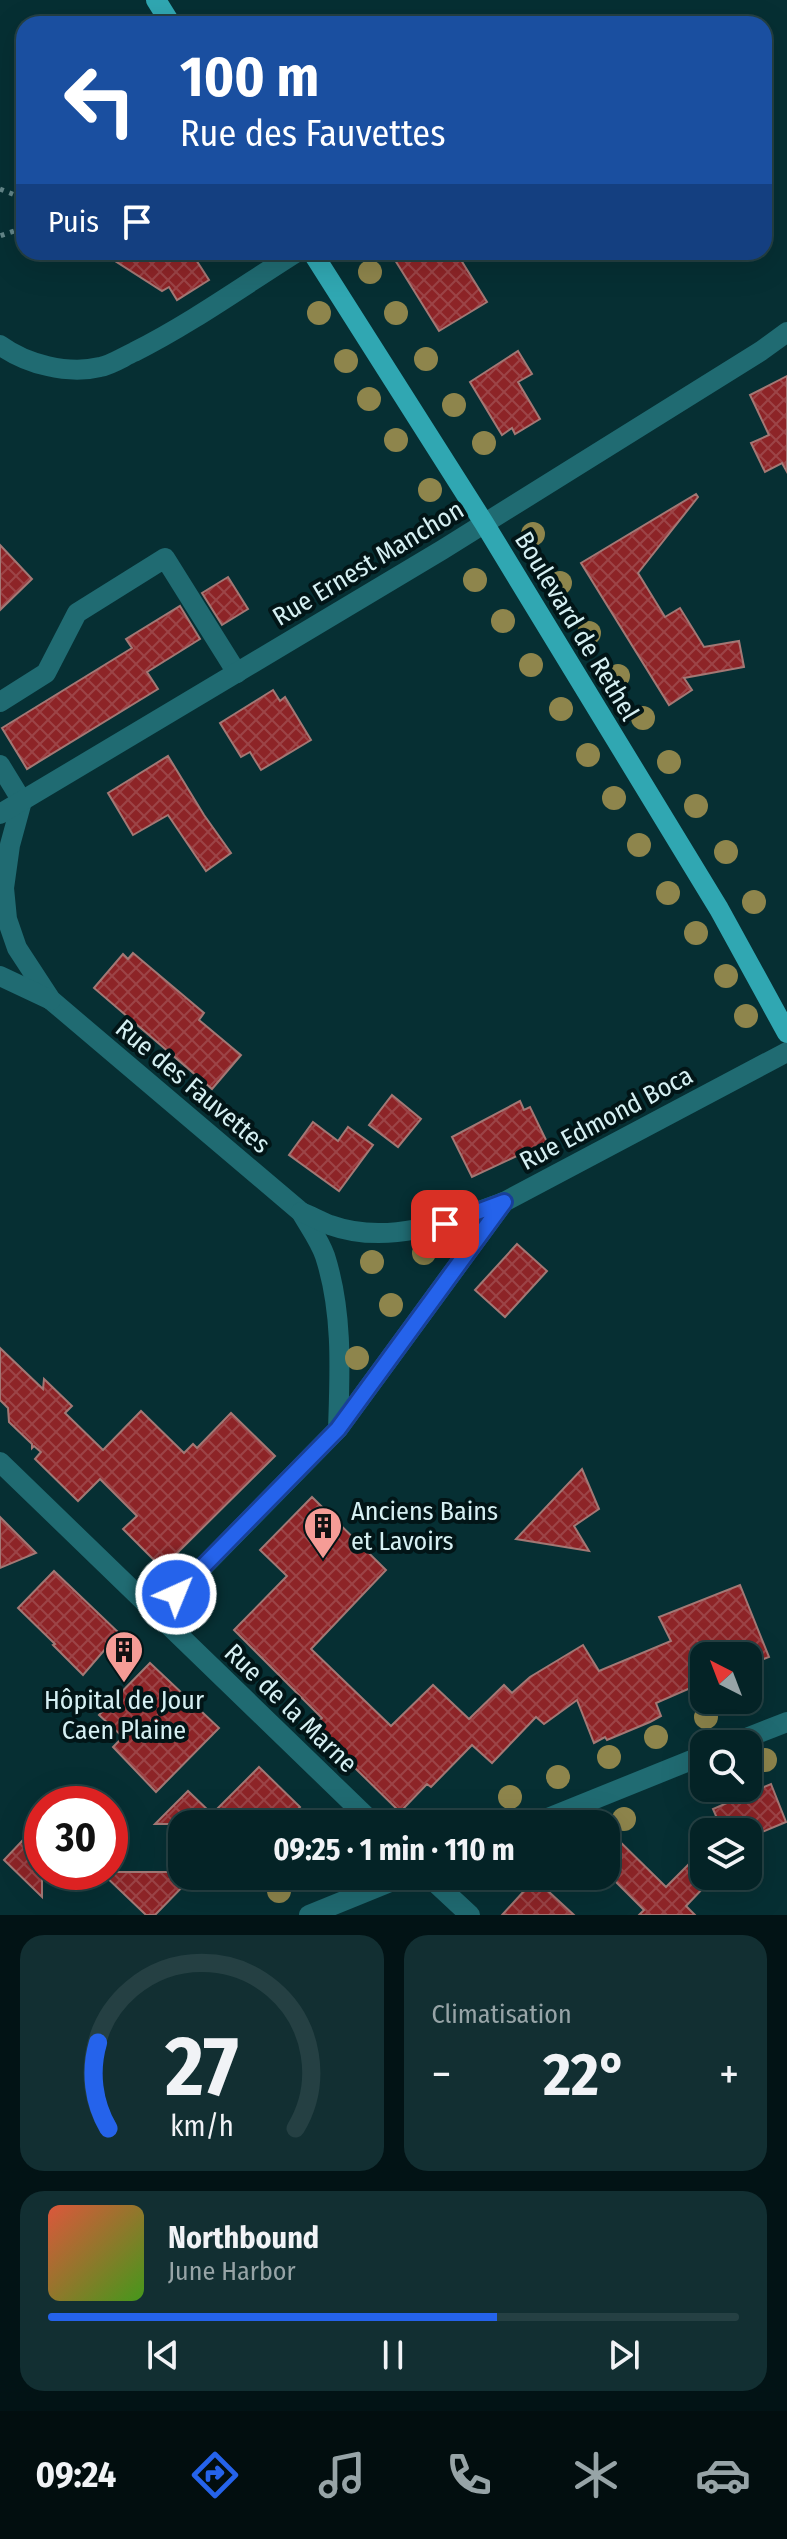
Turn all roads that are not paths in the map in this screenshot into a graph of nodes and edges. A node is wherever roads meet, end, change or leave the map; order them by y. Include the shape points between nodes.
1 (284, 260) edge
2 (317, 260) edge
3 (787, 332) edge
4 (787, 344) edge
5 (0, 345) edge
6 (761, 351) junction
7 (484, 523) junction
8 (237, 673) junction
9 (0, 702) edge
10 (0, 765) edge
11 (22, 801) junction
12 (0, 814) edge
13 (0, 976) edge
14 (51, 1000) junction
15 (787, 1033) edge
16 (787, 1052) edge
17 (504, 1202) junction
18 (301, 1212) junction
19 (338, 1429) junction
20 (0, 1462) edge
21 (156, 1615) junction
22 (787, 1722) edge
23 (762, 1732) edge
24 (690, 1761) edge
25 (359, 1810) edge
26 (568, 1810) edge
27 (371, 1890) edge
28 (443, 1890) edge
29 (309, 1915) edge
30 (470, 1915) edge

1 - 5 street via 153,342 101,367 45,366
2 - 7 main road, Boulevard de Rethel
3 - 6 street, Rue Ernest Manchon
4 - 6 street, Rue Ernest Manchon
6 - 7 street, Rue Ernest Manchon
7 - 8 street, Rue Ernest Manchon
7 - 15 main road, Boulevard de Rethel via 719,909
8 - 9 street via 165,558 77,613 46,673
8 - 11 street, Rue Ernest Manchon
10 - 11 street
11 - 12 street, Rue Ernest Manchon
11 - 14 street, Rue des Fauvettes via 4,888 7,919 17,948
13 - 14 street, Rue des Fauvettes
14 - 18 street, Rue des Fauvettes
16 - 17 street, Rue Edmond Boca
17 - 18 street, Rue des Fauvettes via 445,1224 397,1232 331,1225
17 - 19 street, Rue Edmond Boca
18 - 19 street, Rue des Fauvettes via 324,1254 334,1296 340,1347
19 - 21 street, Rue Edmond Boca
20 - 21 street, Rue de la Marne
21 - 25 street, Rue de la Marne
22 - 23 street
24 - 26 street
27 - 29 street
28 - 30 street

